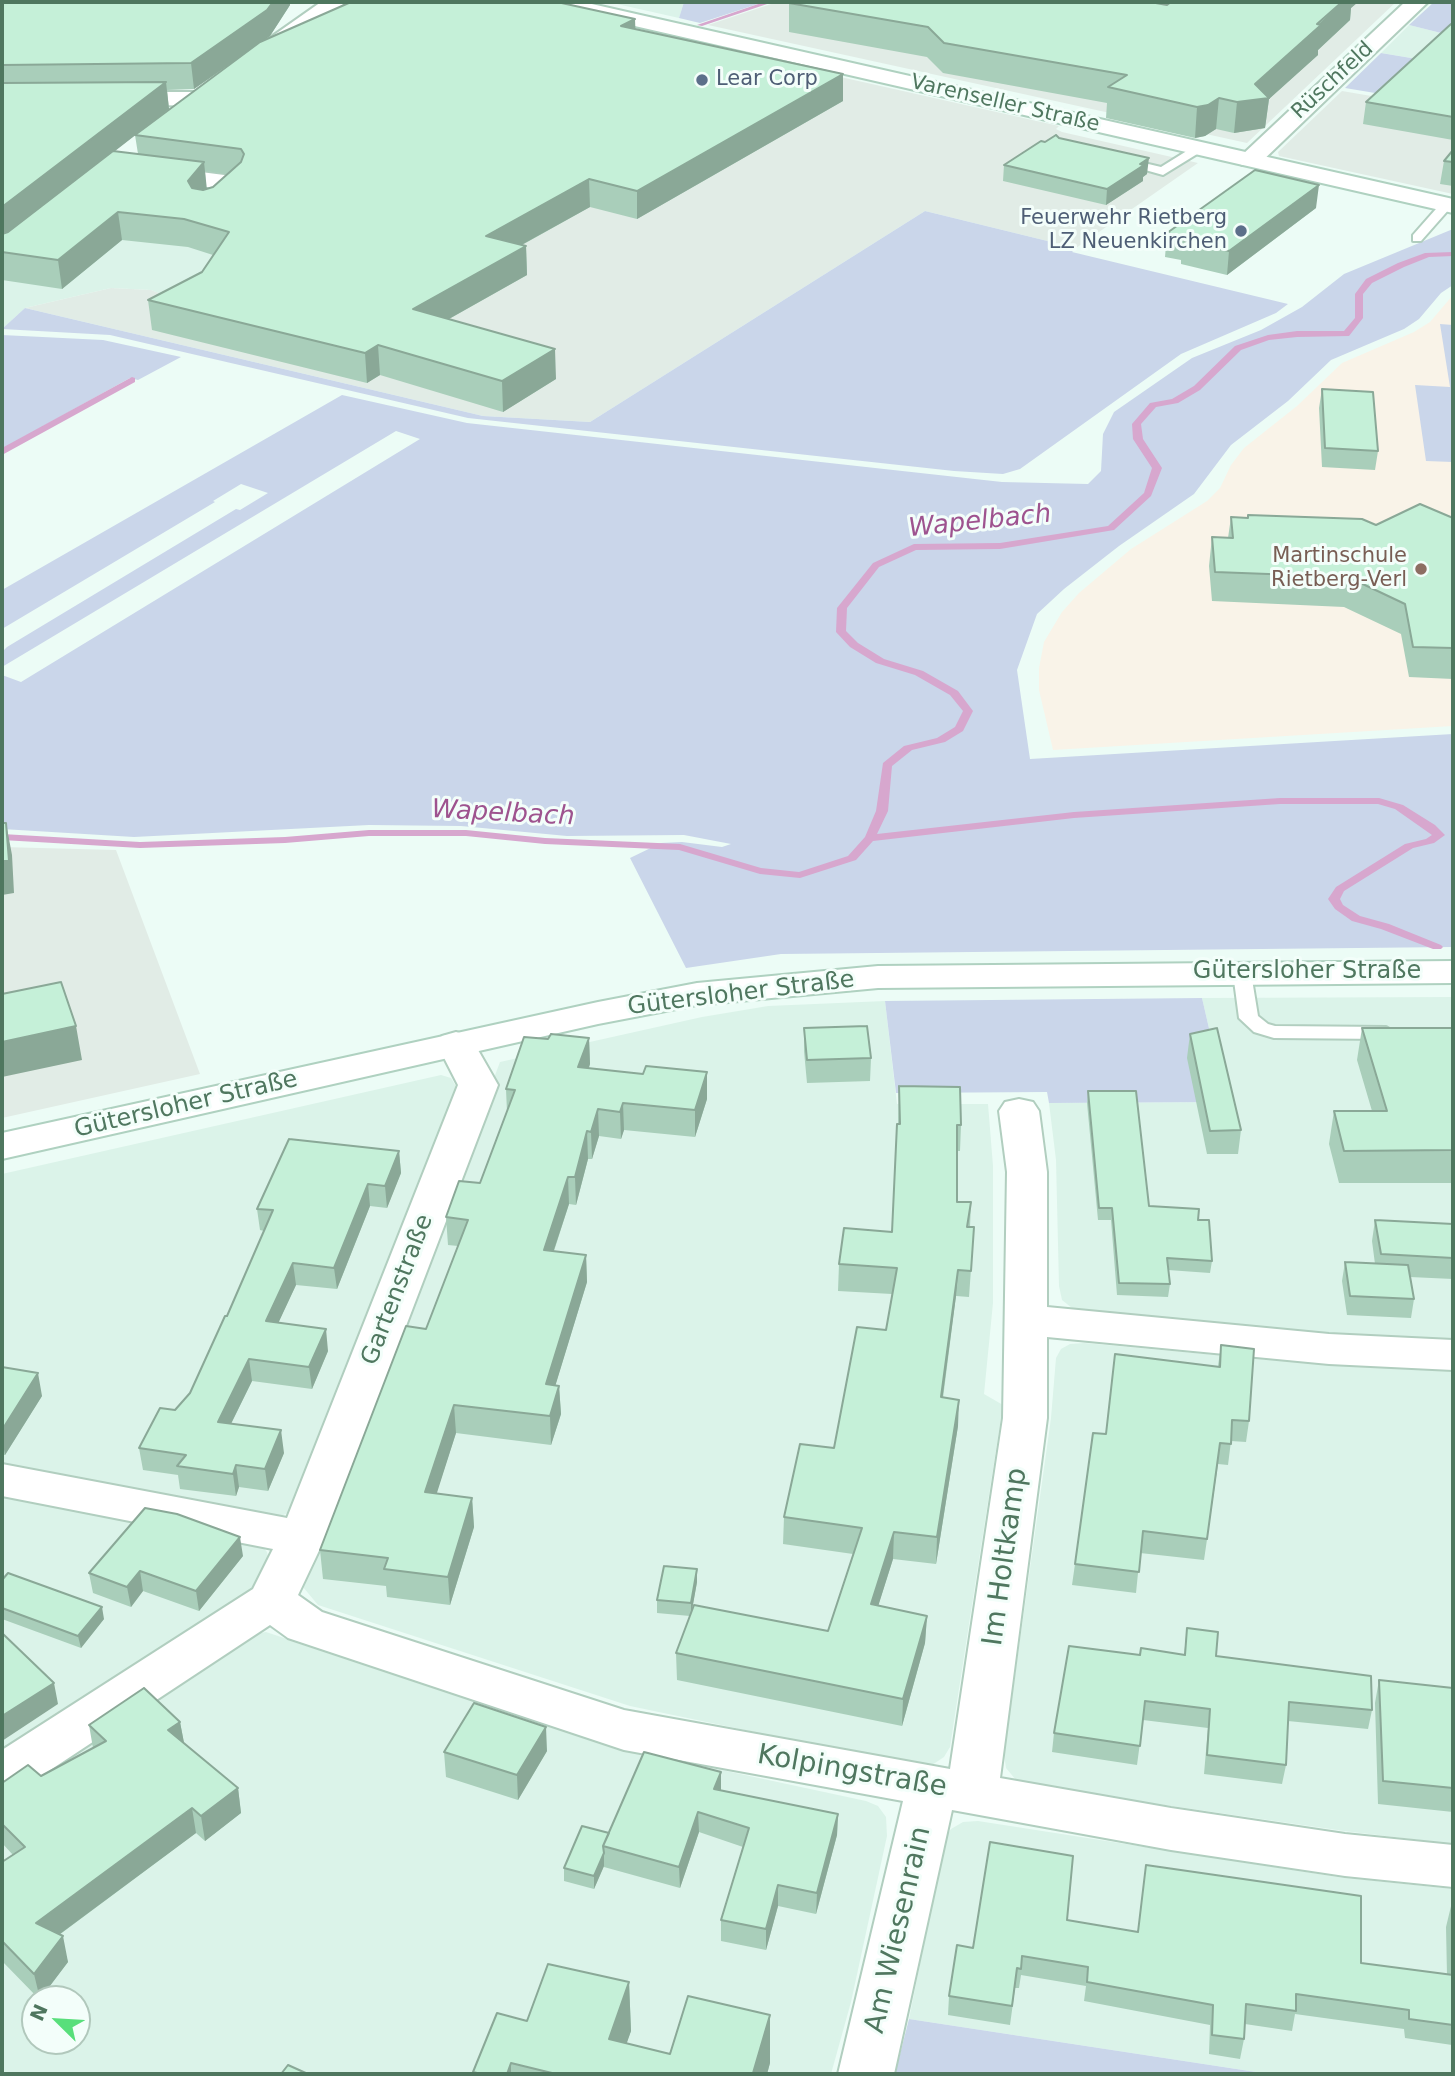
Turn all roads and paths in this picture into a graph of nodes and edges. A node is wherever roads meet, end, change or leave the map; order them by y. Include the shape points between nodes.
1 (335, 2) edge
2 (556, 2) edge
3 (1417, 2) edge
4 (245, 66) edge
5 (223, 83) edge
6 (94, 99) edge
7 (200, 99) junction
8 (168, 125) edge
9 (1198, 148) junction
10 (1113, 160) edge
11 (1250, 160) junction
12 (127, 170) edge
13 (1450, 205) edge
14 (205, 208) edge
15 (1417, 238) dead end
16 (1453, 972) edge
17 (1242, 973) junction
18 (1386, 1033) edge
19 (456, 1044) junction
20 (1019, 1111) dead end
21 (2, 1146) edge
22 (1027, 1320) junction
23 (1453, 1354) edge
24 (2, 1480) edge
25 (302, 1538) junction
26 (271, 1601) junction
27 (2, 1776) edge
28 (952, 1790) junction
29 (1453, 1866) edge
30 (866, 2074) edge

1 - 4 street
2 - 9 street, Varenseller Straße
3 - 11 street, Rüschfeld
5 - 7 street
6 - 7 street
7 - 8 street
9 - 10 lane via 1163,171
9 - 11 street, Varenseller Straße
11 - 13 street, Varenseller Straße
12 - 14 street via 232,183
13 - 15 lane
16 - 17 street, Gütersloher Straße
17 - 18 lane via 1249,1018 1261,1028
17 - 19 street, Gütersloher Straße via 878,977 697,995
19 - 21 street, Gütersloher Straße
19 - 25 street, Gartenstraße via 478,1085
20 - 22 street, Im Holtkamp via 1027,1172
22 - 23 street via 1315,1348
22 - 28 street, Im Holtkamp via 1026,1418
24 - 25 street
25 - 26 street, Gartenstraße
26 - 27 street
26 - 28 street, Kolpingstraße via 305,1625 624,1730
28 - 29 street, Kolpingstraße via 1171,1829
28 - 30 street, Am Wiesenrain

